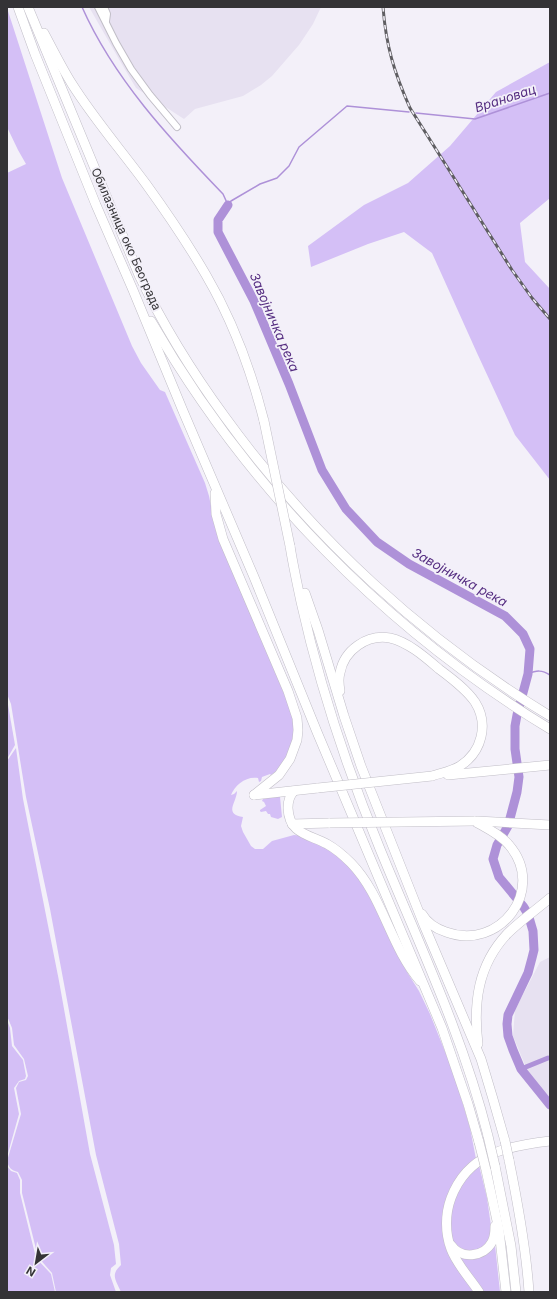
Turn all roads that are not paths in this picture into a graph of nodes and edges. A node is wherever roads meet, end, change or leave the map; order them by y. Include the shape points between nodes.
1 (18, 7) edge
2 (28, 7) edge
3 (31, 7) edge
4 (98, 7) edge
5 (104, 7) edge
6 (106, 21) junction
7 (177, 126) dead end
8 (134, 290) junction
9 (214, 485) junction
10 (292, 563) junction
11 (344, 716) junction
12 (550, 716) edge
13 (550, 729) edge
14 (550, 765) edge
15 (432, 776) junction
16 (294, 791) junction
17 (474, 821) junction
18 (292, 824) junction
19 (550, 825) edge
20 (550, 898) edge
21 (416, 904) junction
22 (426, 989) junction
23 (481, 1059) junction
24 (550, 1141) edge
25 (490, 1168) junction
26 (494, 1207) junction
27 (448, 1238) junction
28 (529, 1290) edge
29 (479, 1292) edge
30 (506, 1292) edge
31 (516, 1292) edge

1 - 8 highway via 96,206
2 - 12 highway, Обилазница око Београда via 152,303 211,398 237,434 289,497 361,572 444,644
3 - 10 highway, bridge via 72,84 193,253 220,299 236,333 264,421
4 - 6 street
5 - 6 street
6 - 7 street via 131,70
8 - 9 highway
8 - 13 highway, Обилазница око Београда via 205,407 292,515 344,570 387,610 448,660 496,695
9 - 16 highway via 216,514 223,539 297,718 297,740 290,759 279,775 254,795
9 - 22 highway
10 - 11 highway via 302,582
10 - 25 highway, bridge via 322,684 346,763 457,1036 488,1136
11 - 15 highway via 340,673 342,664 355,647 366,641 390,638 425,657 463,688 477,706 483,727 476,751 456,768
11 - 21 highway
14 - 15 highway
15 - 16 highway, bridge
16 - 18 highway via 288,802
17 - 18 highway, bridge
17 - 19 highway
17 - 21 highway via 503,839 520,862 523,879 521,895 514,911 497,927 480,934 468,935 443,931 431,924
18 - 22 highway via 301,832 335,849 364,879 405,962
20 - 23 highway via 507,935 486,967 477,994 476,1033
21 - 23 highway
22 - 25 highway, bridge
23 - 28 highway, bridge via 509,1160 521,1221
24 - 27 highway via 504,1149 473,1165 457,1184 450,1201 446,1223
25 - 26 highway
25 - 31 highway via 511,1246
26 - 27 highway via 494,1238 484,1251 469,1255 460,1253 454,1249
26 - 30 highway via 503,1256
27 - 29 highway via 453,1253

